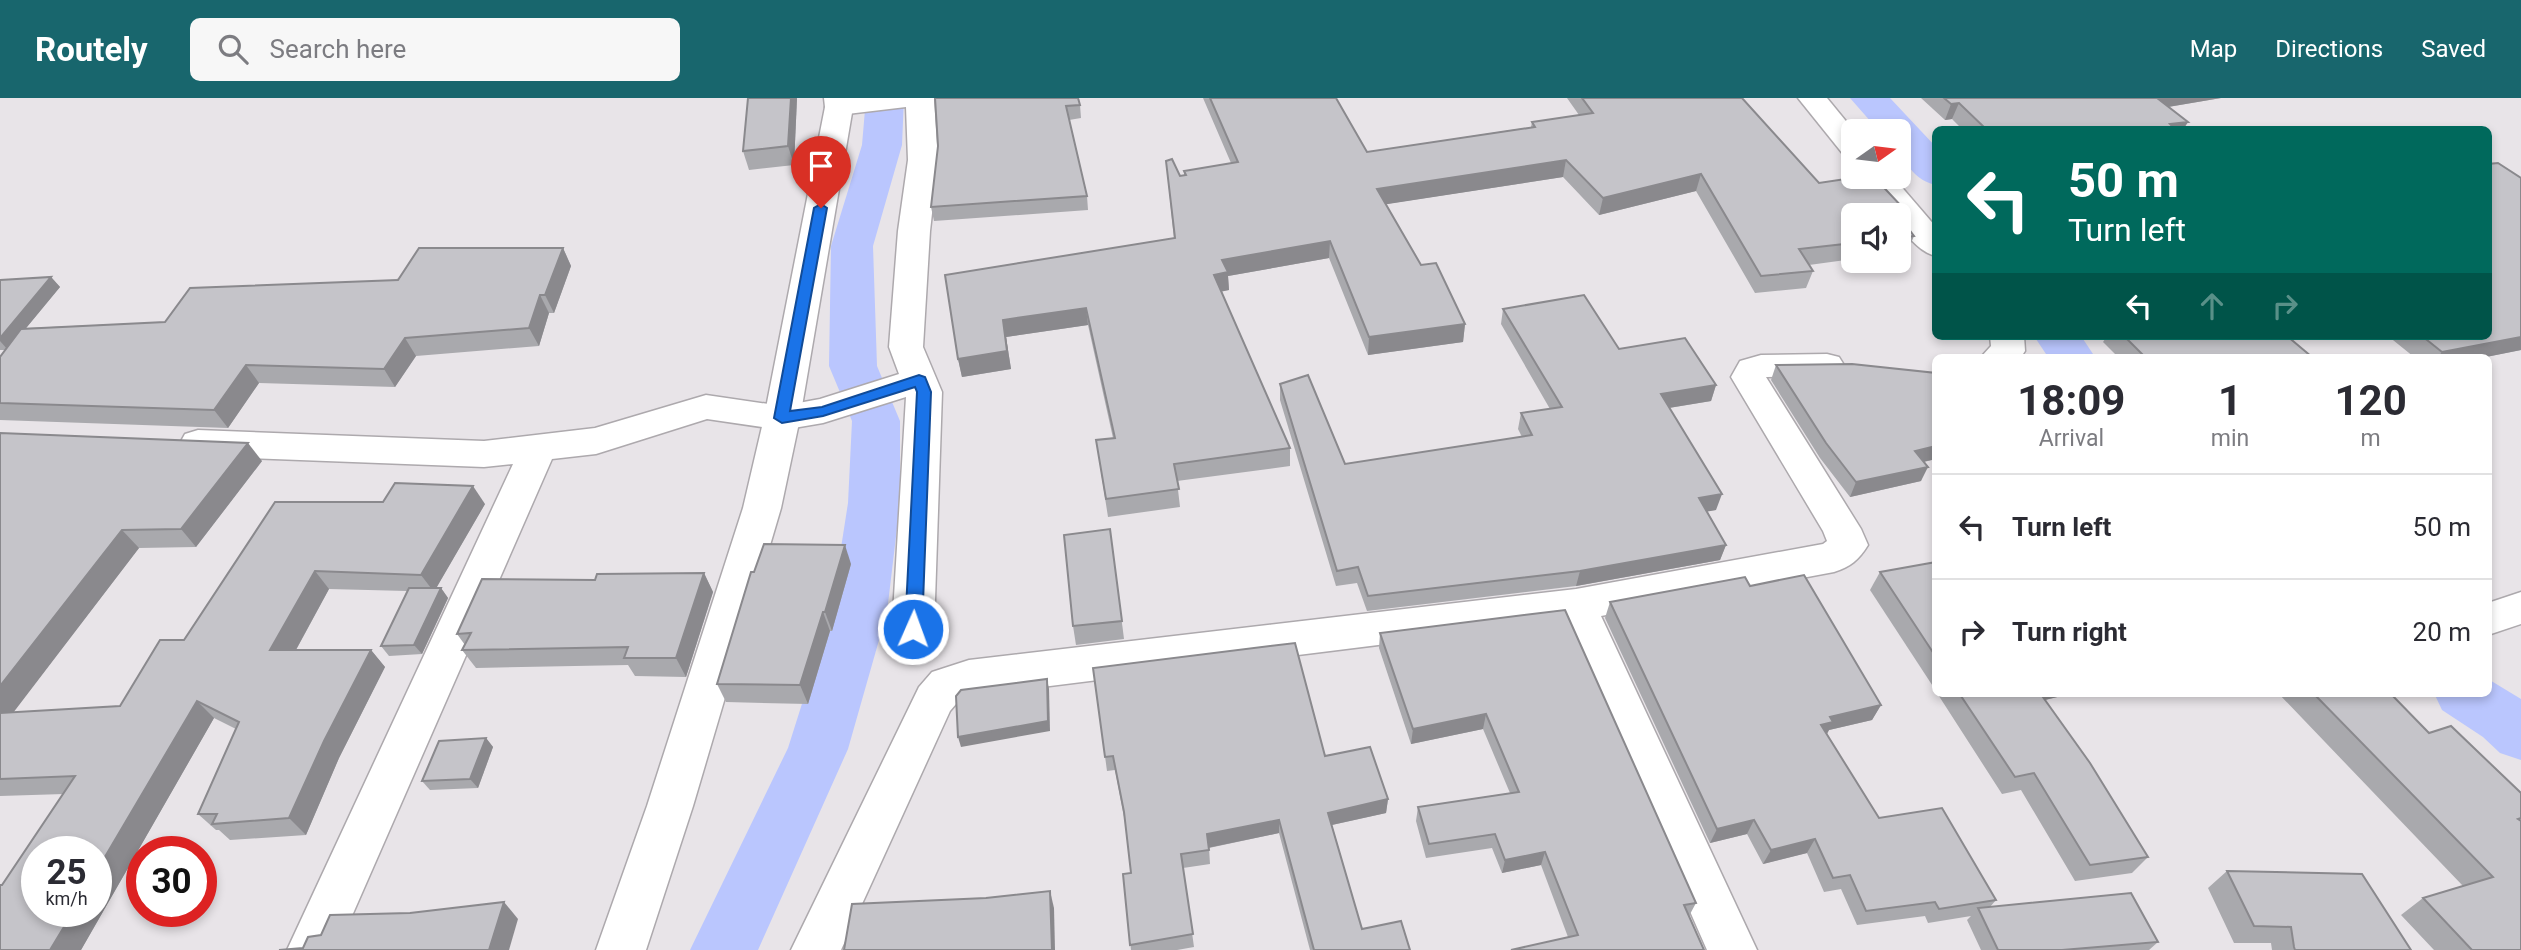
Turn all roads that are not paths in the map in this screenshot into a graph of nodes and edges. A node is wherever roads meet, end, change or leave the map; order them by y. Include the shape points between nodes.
1 (908, 98) edge
2 (920, 98) edge
3 (1812, 98) edge
4 (849, 103) edge
5 (1841, 133) edge
6 (1887, 189) edge
7 (1932, 242) edge
8 (1858, 366) edge
9 (909, 384) junction
10 (782, 418) junction
11 (166, 442) edge
12 (539, 447) junction
13 (1576, 605) junction
14 (2521, 608) edge
15 (2492, 618) edge
16 (913, 629) dead end
17 (312, 950) edge
18 (621, 950) edge
19 (816, 950) edge
20 (1732, 950) edge

1 - 4 street
2 - 9 street via 923,160 906,347
3 - 5 street
4 - 10 street
6 - 7 street
8 - 13 street via 1761,366 1752,369 1748,377 1842,529 1848,545 1834,557
9 - 10 street via 823,411
9 - 16 street via 924,392
10 - 12 street via 706,407 596,441
10 - 18 street via 762,508
11 - 12 street via 484,454
12 - 17 street
13 - 19 street via 969,677 947,684 934,700
13 - 20 street
14 - 15 street

